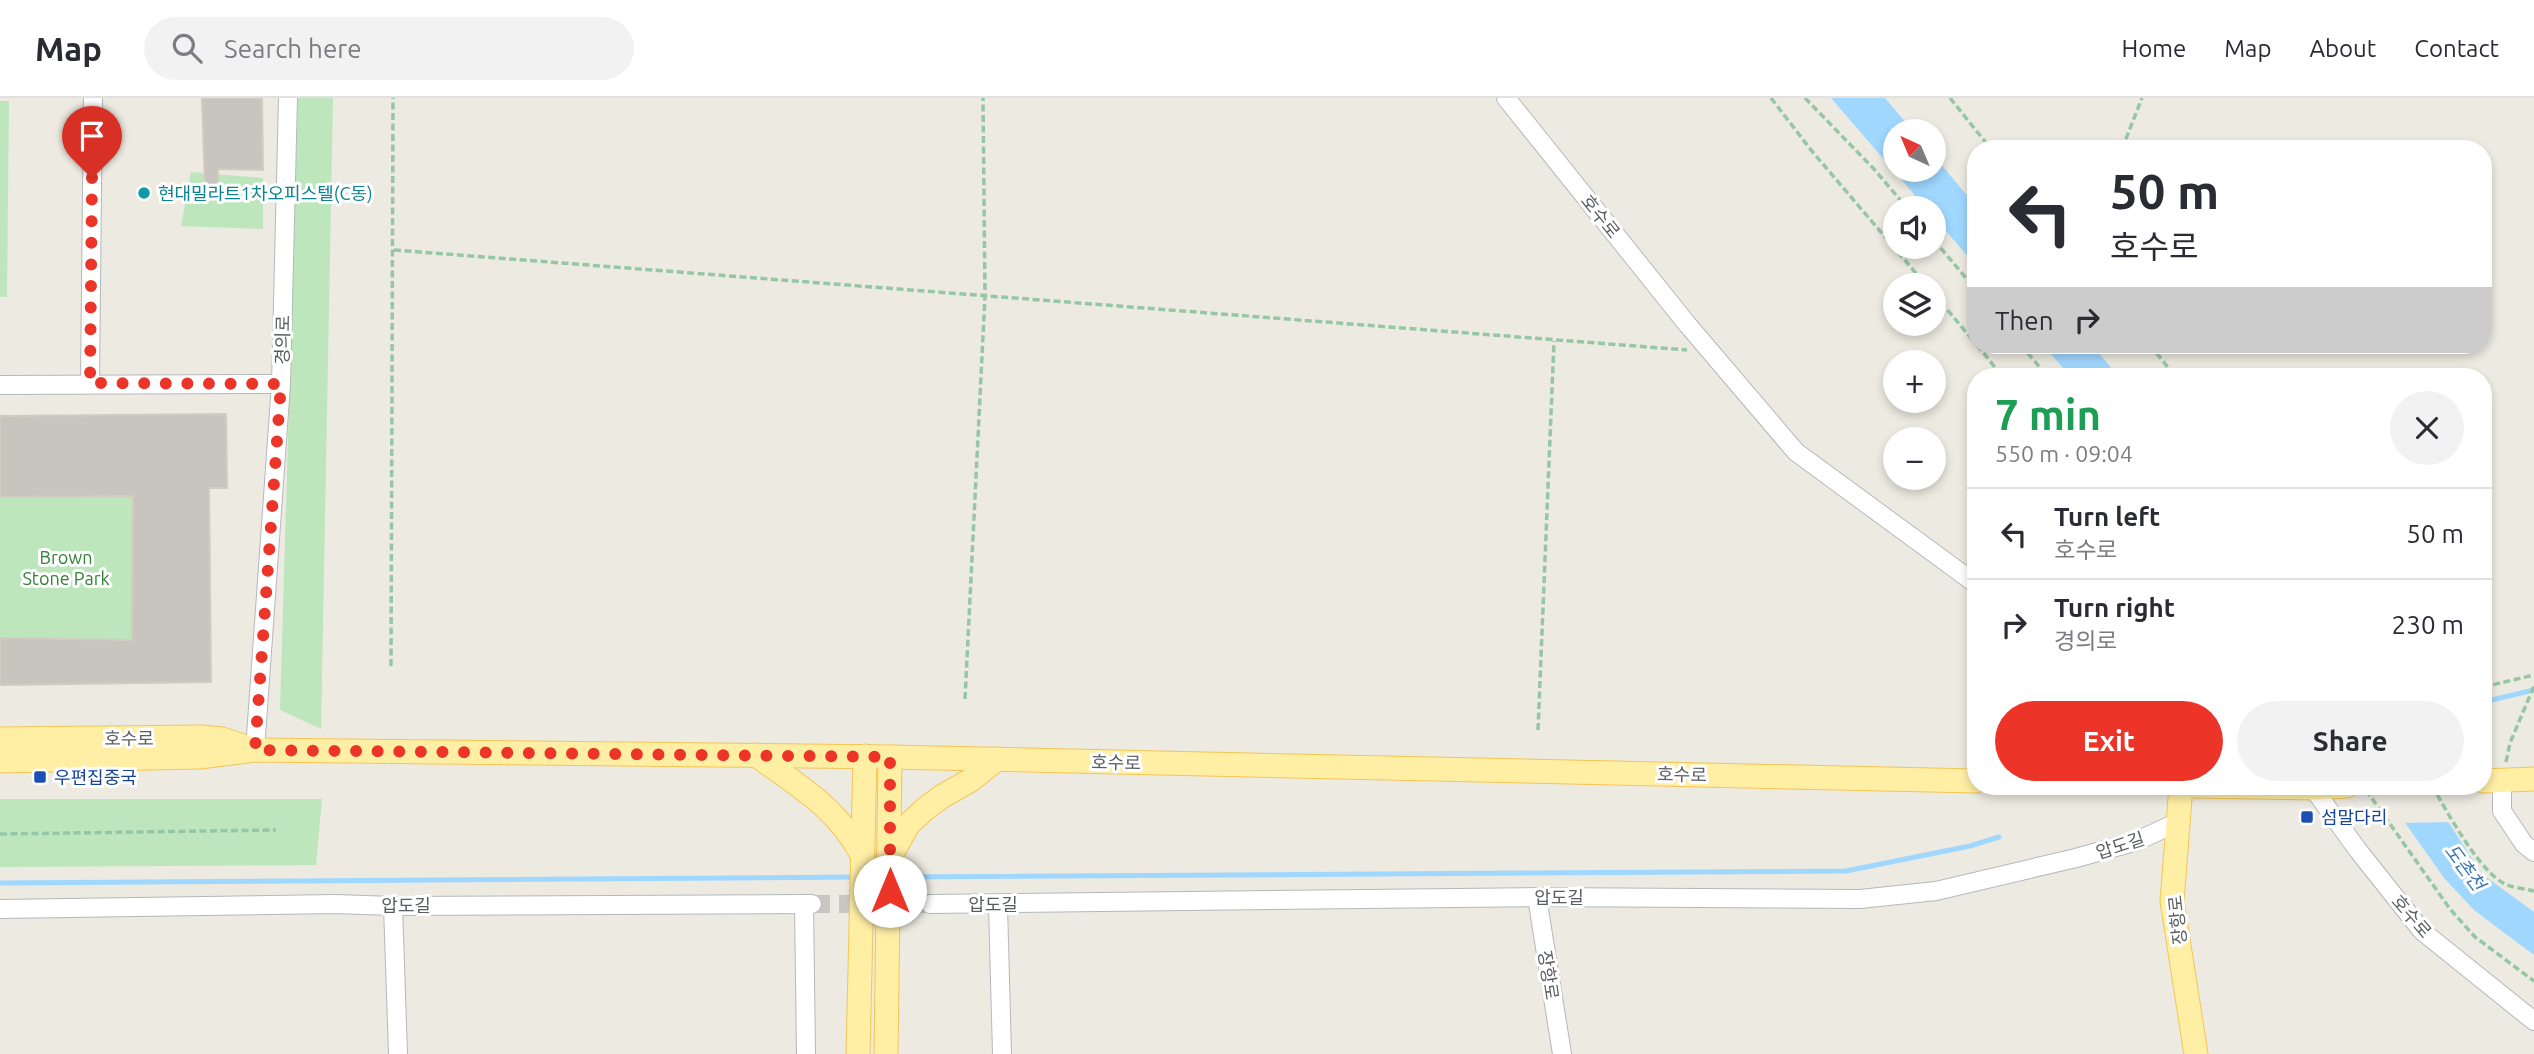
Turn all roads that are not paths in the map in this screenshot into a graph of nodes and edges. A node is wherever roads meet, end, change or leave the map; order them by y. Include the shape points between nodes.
1 (93, 98) edge
2 (288, 98) edge
3 (1506, 98) edge
4 (90, 383) junction
5 (281, 384) junction
6 (0, 385) edge
7 (1967, 577) edge
8 (0, 738) edge
9 (255, 750) junction
10 (756, 755) junction
11 (864, 756) junction
12 (890, 757) junction
13 (997, 759) junction
14 (0, 761) edge
15 (2534, 779) edge
16 (1967, 781) edge
17 (2493, 781) edge
18 (2180, 795) edge
19 (2324, 795) edge
20 (2178, 822) junction
21 (2534, 852) edge
22 (863, 861) junction
23 (890, 862) junction
24 (1537, 897) junction
25 (930, 904) tunnel mouth
26 (998, 905) junction
27 (393, 906) junction
28 (0, 909) edge
29 (2534, 1021) edge
30 (398, 1054) edge
31 (806, 1054) edge
32 (858, 1054) edge
33 (886, 1054) edge
34 (1002, 1054) edge
35 (1562, 1054) edge
36 (2196, 1054) edge

1 - 4 street
2 - 5 street, 경의로
3 - 7 street, 호수로 via 1796,452
4 - 5 street
4 - 6 street
5 - 9 street, 경의로
8 - 9 main road, 호수로 via 202,737
9 - 10 main road, 호수로
9 - 14 main road, 호수로 via 200,757
10 - 11 main road, 호수로
10 - 22 main road via 827,807 853,837
11 - 12 main road, 호수로
11 - 22 main road
12 - 13 main road, 호수로
12 - 23 main road
13 - 16 main road, 호수로
13 - 23 main road via 908,825
15 - 17 main road
17 - 21 street via 2502,811
18 - 20 main road, 장항로
19 - 29 street, 호수로 via 2357,849 2422,931
20 - 24 street, 압도길 via 2137,842 1936,891 1860,899
20 - 36 main road, 장항로 via 2172,901
22 - 32 main road
23 - 33 main road
24 - 26 street, 압도길
24 - 35 street, 장항로
25 - 26 street, 압도길
26 - 34 street
27 - 28 street, 압도길
27 - 30 street
27 - 31 street, 압도길 via 808,904

